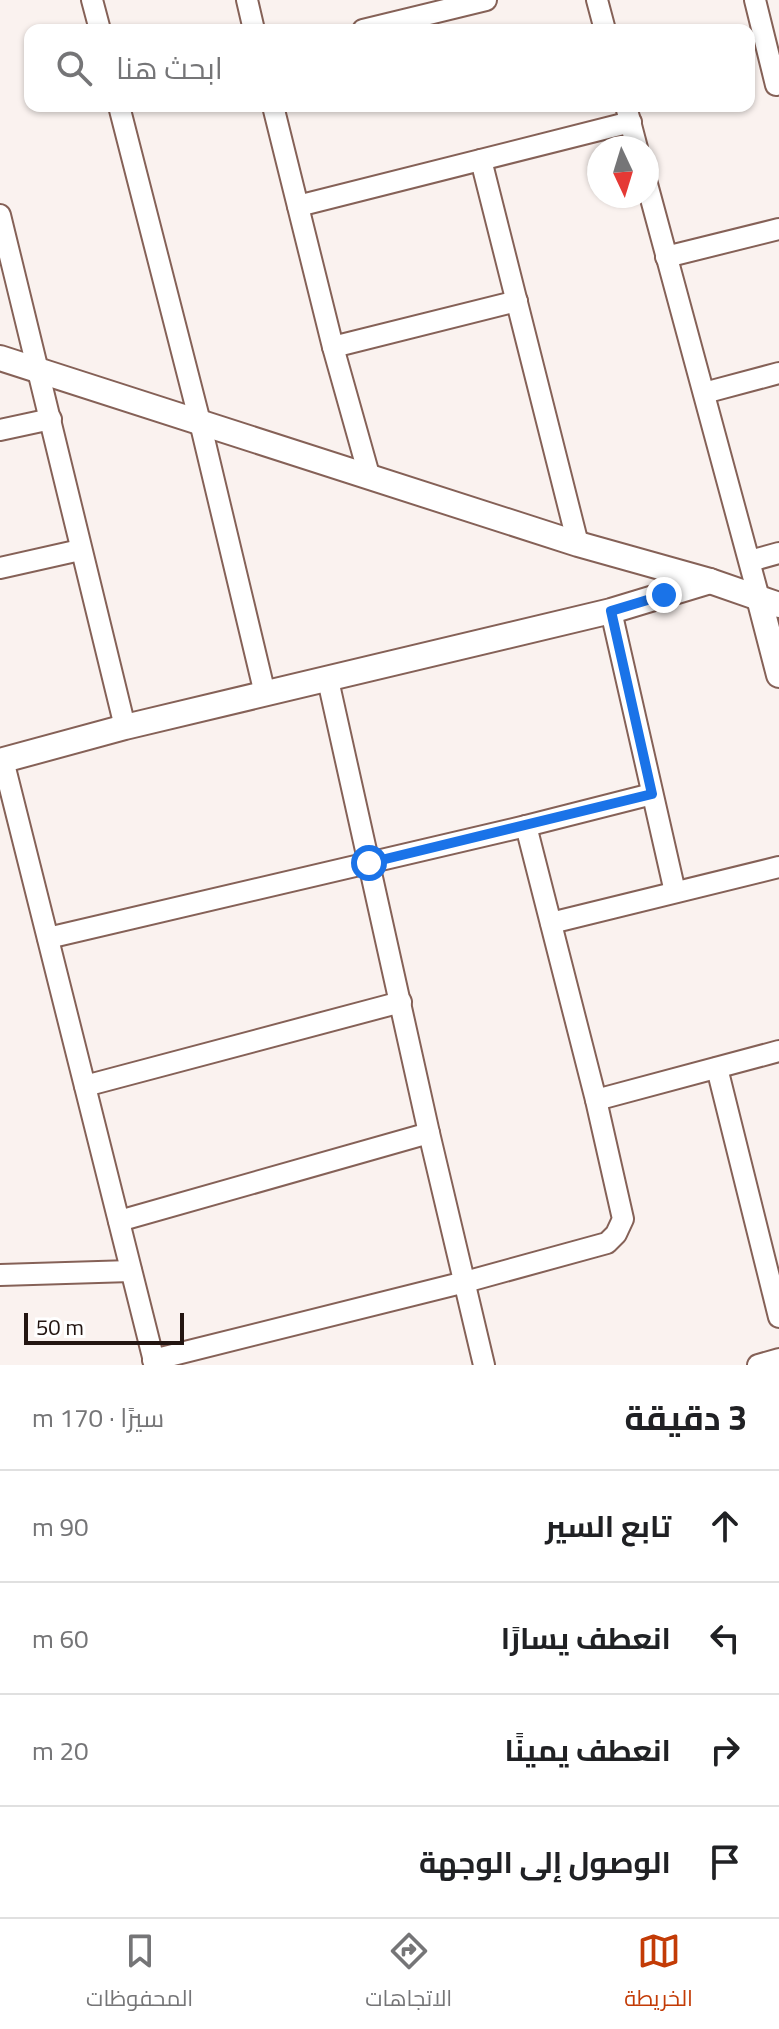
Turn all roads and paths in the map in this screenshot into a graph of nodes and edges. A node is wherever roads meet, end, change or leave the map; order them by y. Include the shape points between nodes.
1 (92, 0) edge
2 (247, 0) edge
3 (486, 0) edge
4 (597, 0) edge
5 (755, 0) edge
6 (98, 24) edge
7 (253, 24) edge
8 (388, 24) edge
9 (603, 24) edge
10 (778, 89) edge
11 (121, 112) edge
12 (274, 112) edge
13 (628, 114) edge
14 (634, 136) edge
15 (481, 160) junction
16 (298, 206) junction
17 (653, 208) edge
18 (0, 215) edge
19 (779, 229) edge
20 (666, 257) junction
21 (517, 301) junction
22 (333, 347) junction
23 (0, 358) edge
24 (39, 369) junction
25 (779, 373) edge
26 (704, 393) junction
27 (51, 419) junction
28 (200, 422) junction
29 (0, 430) edge
30 (369, 475) junction
31 (578, 544) junction
32 (80, 550) junction
33 (779, 553) edge
34 (750, 561) junction
35 (0, 568) edge
36 (710, 581) junction
37 (769, 601) edge
38 (611, 611) junction
39 (779, 675) edge
40 (328, 680) junction
41 (265, 694) junction
42 (125, 727) junction
43 (2, 760) edge
44 (652, 794) junction
45 (526, 826) junction
46 (369, 863) junction
47 (779, 867) edge
48 (675, 892) junction
49 (551, 923) junction
50 (48, 938) junction
51 (401, 1002) junction
52 (779, 1051) edge
53 (717, 1068) junction
54 (85, 1086) junction
55 (596, 1100) junction
56 (429, 1133) junction
57 (119, 1221) junction
58 (131, 1271) junction
59 (0, 1275) edge
60 (465, 1282) junction
61 (779, 1317) edge
62 (779, 1359) edge
63 (154, 1362) edge
64 (484, 1365) edge
65 (758, 1365) edge

1 - 6 street
2 - 7 street
3 - 8 street
4 - 9 street
5 - 10 street
11 - 28 street
12 - 16 street
13 - 14 street
13 - 15 street
15 - 16 street
15 - 21 street
16 - 22 street
17 - 20 street
18 - 24 street
19 - 20 street
20 - 26 street
21 - 22 street
21 - 31 street
22 - 30 street
23 - 24 street
24 - 27 street
24 - 28 street
25 - 26 street
26 - 34 street
27 - 29 street
27 - 32 street
28 - 30 street
28 - 41 street
30 - 31 street
31 - 36 street
32 - 35 street
32 - 42 street
33 - 34 street
34 - 37 street
36 - 37 street
36 - 38 street
37 - 39 street
38 - 40 street
38 - 44 street
40 - 41 street
40 - 46 street
41 - 42 street
42 - 43 street
43 - 50 street
44 - 45 street
44 - 48 street
45 - 46 street
45 - 49 street
46 - 50 street
46 - 51 street
47 - 48 street
48 - 49 street
49 - 55 street
50 - 54 street
51 - 54 street
51 - 56 street
52 - 53 street
53 - 55 street
53 - 61 street
54 - 57 street
55 - 60 street via 623,1219 616,1234 607,1243
56 - 57 street
56 - 60 street
57 - 58 street
58 - 59 street
58 - 63 street
60 - 63 street
60 - 64 street
62 - 65 street

